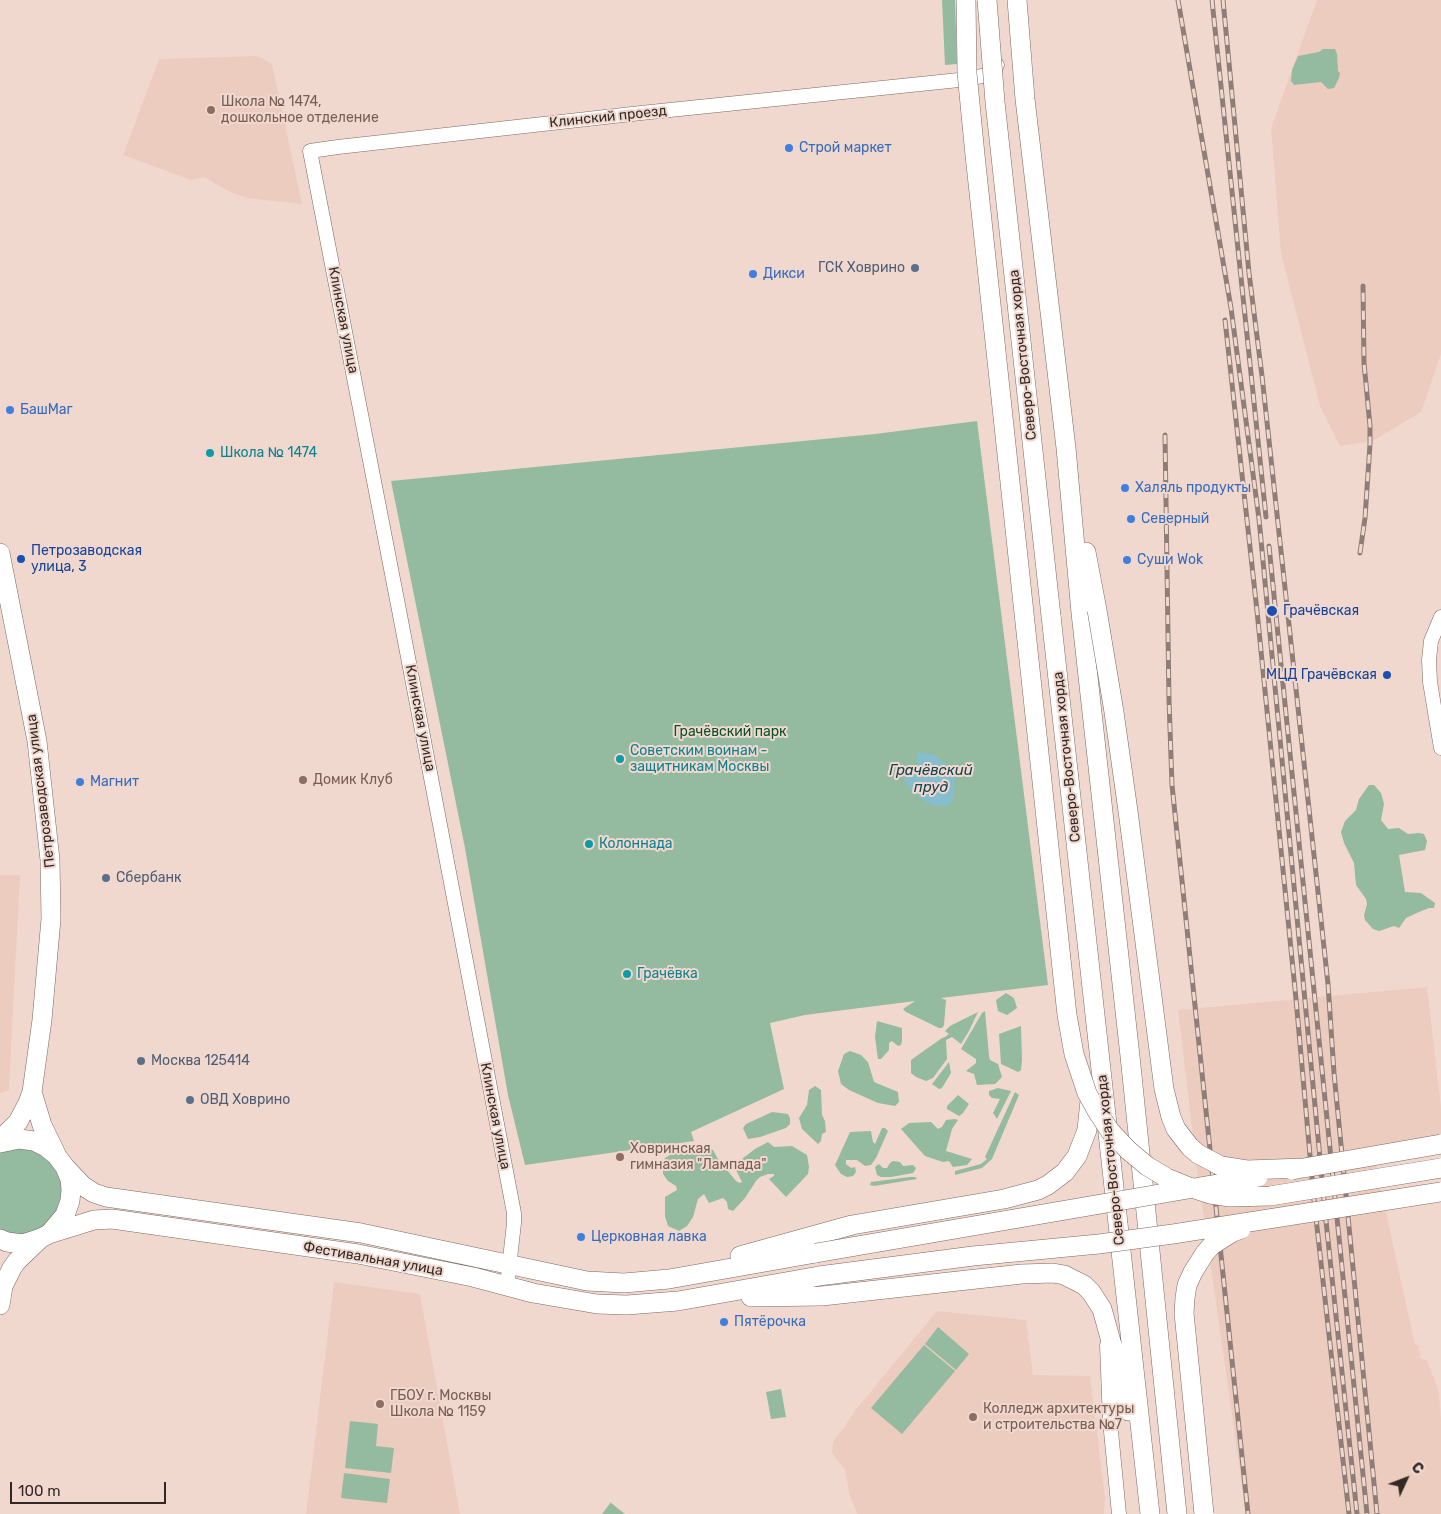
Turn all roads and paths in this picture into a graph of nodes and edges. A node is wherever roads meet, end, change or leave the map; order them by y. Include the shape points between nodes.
1 (966, 0) edge
2 (987, 0) edge
3 (996, 0) edge
4 (1017, 0) edge
5 (310, 151) joint
6 (1066, 448) junction
7 (0, 553) edge
8 (1441, 617) edge
9 (1441, 748) edge
10 (1083, 902) junction
11 (32, 1092) junction
12 (0, 1142) edge
13 (1441, 1144) edge
14 (61, 1161) junction
15 (1304, 1168) junction
16 (1441, 1168) edge
17 (1441, 1192) edge
18 (1298, 1214) junction
19 (45, 1236) junction
20 (0, 1239) edge
21 (815, 1244) junction
22 (509, 1264) junction
23 (2, 1281) edge
24 (506, 1286) junction
25 (697, 1298) junction
26 (0, 1306) edge
27 (1106, 1321) junction
28 (1119, 1514) edge
29 (1149, 1514) edge
30 (1177, 1514) edge
31 (1204, 1514) edge

1 - 16 main road, bridge via 967,73 975,155 1066,1005 1074,1054 1087,1093 1110,1131 1147,1166 1167,1178 1210,1194 1270,1196
2 - 10 main road, Северо-Восточная хорда, bridge via 995,102
3 - 5 street, Клинский проезд via 999,60 994,71 982,77
4 - 6 main road, Северо-Восточная хорда via 1025,99
5 - 22 street, Клинская улица via 514,1212
6 - 15 main road, bridge via 1114,712 1164,1089 1171,1117 1190,1147 1221,1166 1247,1170
6 - 30 main road, Северо-Восточная хорда
7 - 11 main road, Петрозаводская улица via 32,713 50,860 51,918
8 - 9 street via 1431,641 1429,660
10 - 21 main road via 1091,1088 1087,1130 1077,1156 1064,1172 1033,1192 865,1223
10 - 29 main road, Северо-Восточная хорда
11 - 12 main road, Петрозаводская улица via 18,1122
11 - 14 main road, Петрозаводская улица via 42,1125
12 - 14 main road via 34,1141
13 - 15 main road, bridge
14 - 19 main road via 70,1180 70,1201 65,1215
14 - 22 main road, Фестивальная улица via 83,1186 106,1197 361,1233
15 - 21 main road, bridge via 1229,1183
17 - 18 main road, bridge
18 - 25 main road, bridge via 1136,1239 819,1276
18 - 31 main road, bridge via 1233,1232 1212,1245 1198,1262 1187,1285 1184,1313
19 - 20 main road, Фестивальная улица via 23,1244
19 - 23 main road via 17,1261
19 - 24 main road, Фестивальная улица via 94,1220 112,1219 358,1254
21 - 22 main road, Фестивальная улица via 694,1275 645,1282 587,1281
22 - 24 street, Клинская улица
23 - 26 main road
24 - 25 main road, Фестивальная улица via 597,1304 627,1305
25 - 27 main road via 822,1296 1053,1273 1075,1279 1091,1292
27 - 28 street via 1110,1421
27 - 29 main road

